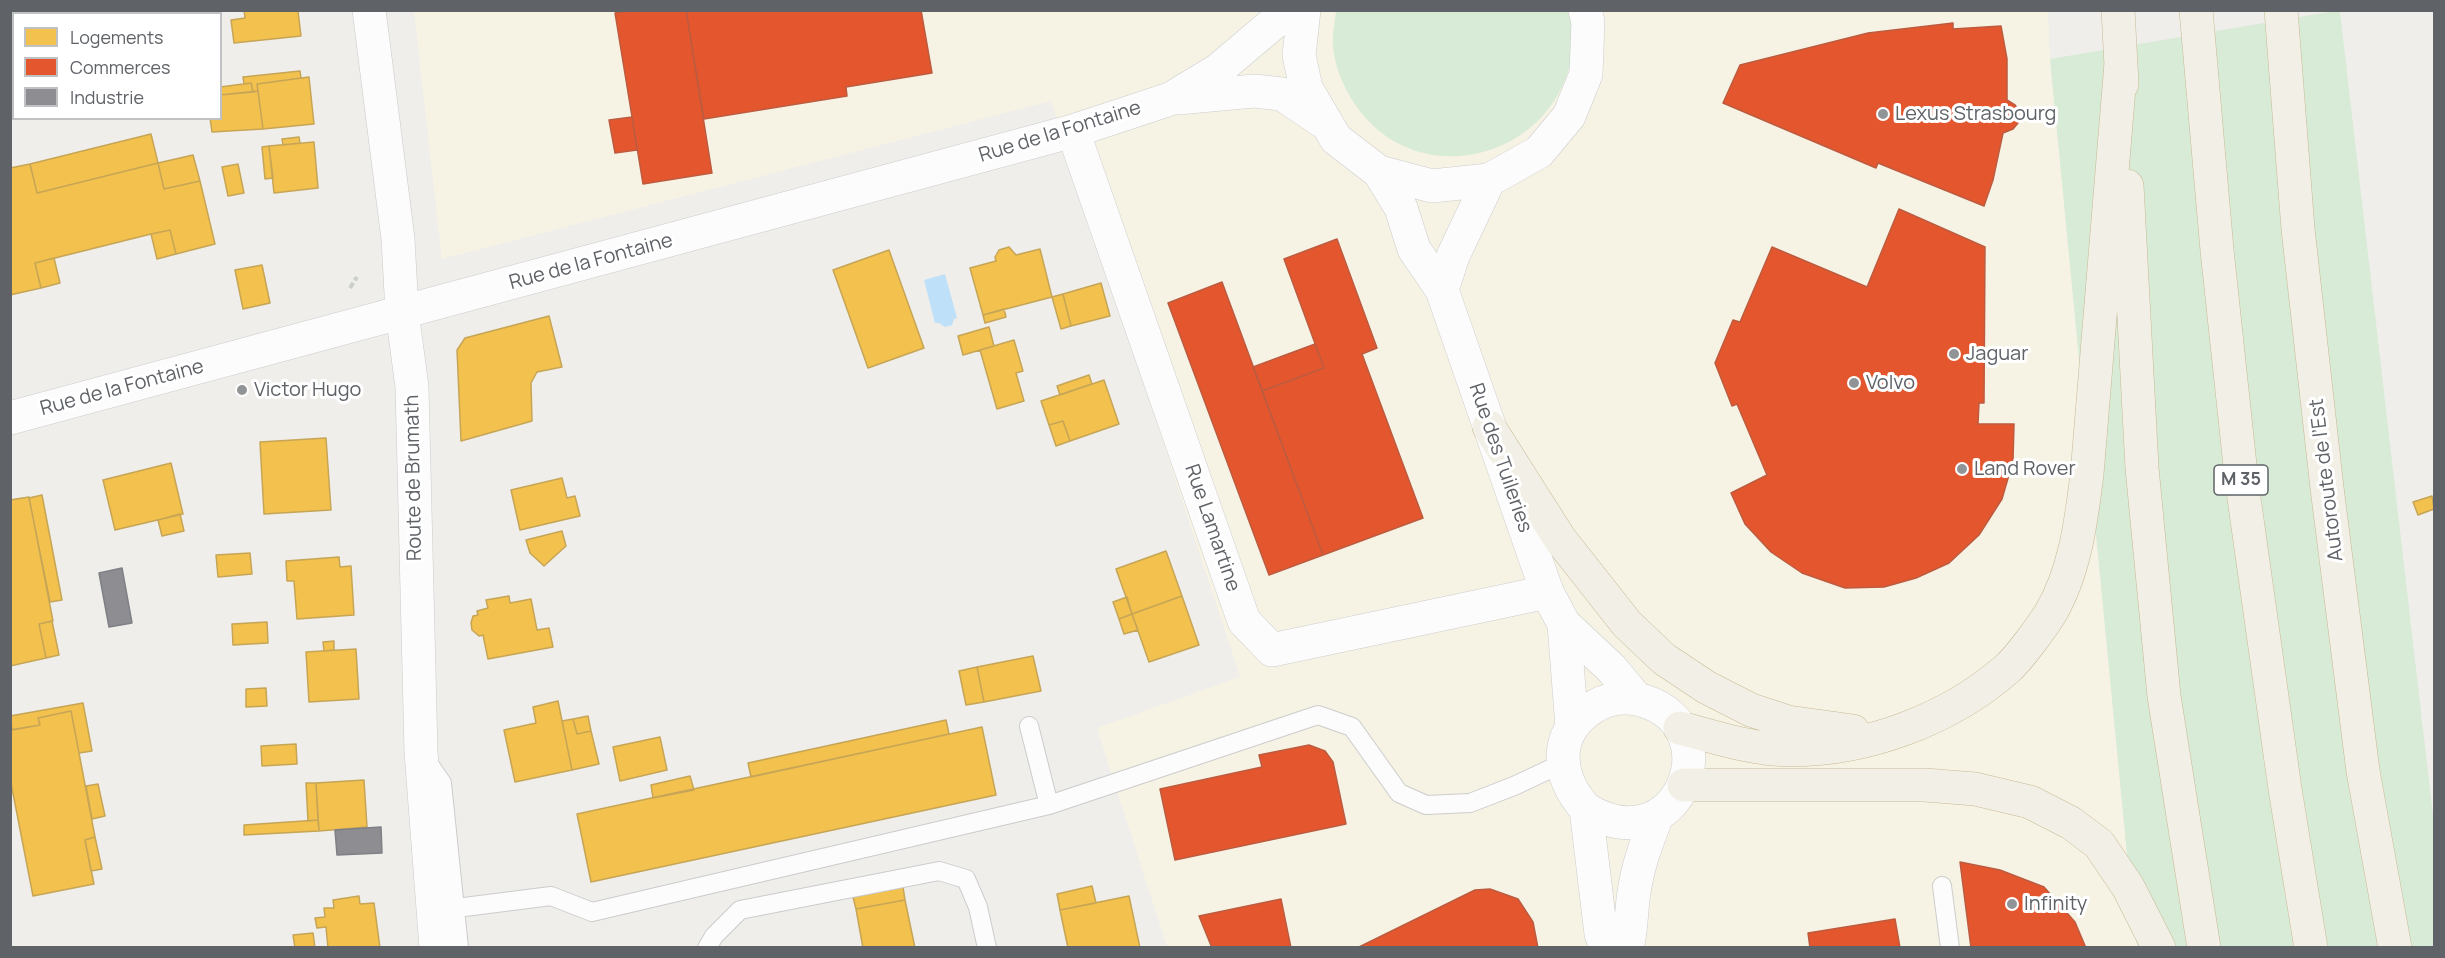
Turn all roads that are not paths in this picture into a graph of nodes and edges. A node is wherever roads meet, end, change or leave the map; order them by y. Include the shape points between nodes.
1 (369, 10) edge
2 (1289, 10) edge
3 (1304, 10) edge
4 (2118, 10) edge
5 (2196, 10) edge
6 (2281, 10) edge
7 (1592, 19) edge
8 (2121, 63) junction
9 (1170, 99) junction
10 (1327, 124) junction
11 (1073, 131) junction
12 (1379, 172) junction
13 (1489, 180) junction
14 (1442, 290) junction
15 (402, 312) junction
16 (10, 418) edge
17 (1489, 427) junction
18 (1547, 592) junction
19 (1564, 624) junction
20 (1635, 698) junction
21 (1029, 726) dead end
22 (1572, 728) junction
23 (1680, 728) junction
24 (1890, 734) junction
25 (1563, 763) junction
26 (1684, 785) junction
27 (1048, 805) junction
28 (1586, 809) junction
29 (1657, 816) junction
30 (1942, 886) dead end
31 (445, 910) junction
32 (436, 948) edge
33 (459, 948) edge
34 (707, 948) edge
35 (987, 948) edge
36 (1607, 948) edge
37 (1627, 948) edge
38 (1950, 948) edge
39 (2159, 948) edge
40 (2205, 948) edge
41 (2311, 948) edge
42 (2395, 948) edge

1 - 15 street, Route de Brumath via 398,239
2 - 9 street, Rue de la Fontaine via 1218,70
3 - 10 street, Rue de la Fontaine via 1299,55 1306,88
4 - 8 highway
5 - 41 highway, M 35 via 2242,484
6 - 42 highway, Autoroute de l’Est via 2298,229 2327,488 2363,771
7 - 13 street, Rue de la Fontaine via 1586,75 1569,116 1539,152
8 - 24 highway via 2080,534 2065,579 2050,613 2009,667 1959,704
8 - 40 highway via 2142,468 2164,696
9 - 10 street, Rue de la Fontaine via 1254,91 1282,94
9 - 11 street, Rue de la Fontaine
10 - 12 street, Rue de la Fontaine via 1336,139
11 - 15 street, Rue de la Fontaine
11 - 18 street, Rue Lamartine via 1244,621 1272,650
12 - 13 street, Rue de la Fontaine via 1432,186
12 - 14 street, Rue des Tuileries via 1401,208 1414,249
13 - 14 street via 1453,256
14 - 17 street, Rue des Tuileries
15 - 16 street, Rue de la Fontaine
15 - 31 street, Route de Brumath via 412,387 421,752
17 - 18 street, Rue des Tuileries
17 - 24 highway via 1560,539 1627,624 1664,659 1715,692 1788,722
18 - 19 street, Rue des Tuileries
19 - 20 street, Rue des Tuileries via 1612,669
19 - 22 street, Rue des Tuileries
20 - 22 street, Rue des Tuileries via 1599,703
20 - 23 street, Rue des Tuileries via 1669,714
21 - 27 lane
22 - 25 street, Rue des Tuileries
23 - 24 highway via 1786,750 1842,746
23 - 26 street, Rue des Tuileries via 1688,746 1689,766
25 - 27 lane via 1470,803 1426,805 1399,793 1352,727 1318,716
25 - 28 street, Rue des Tuileries via 1565,780
26 - 29 street, Rue des Tuileries
26 - 39 highway via 1925,785 1975,789 2030,802 2071,823 2099,844 2128,887
27 - 31 lane via 592,912 551,896
28 - 29 street, Rue des Tuileries via 1600,819 1617,823 1638,823
28 - 36 street via 1601,934
29 - 37 street, Rue des Tuileries via 1643,850 1633,892
30 - 38 lane
31 - 32 street, Route de Brumath
31 - 33 lane
34 - 35 lane via 740,910 939,872 966,879 978,907

